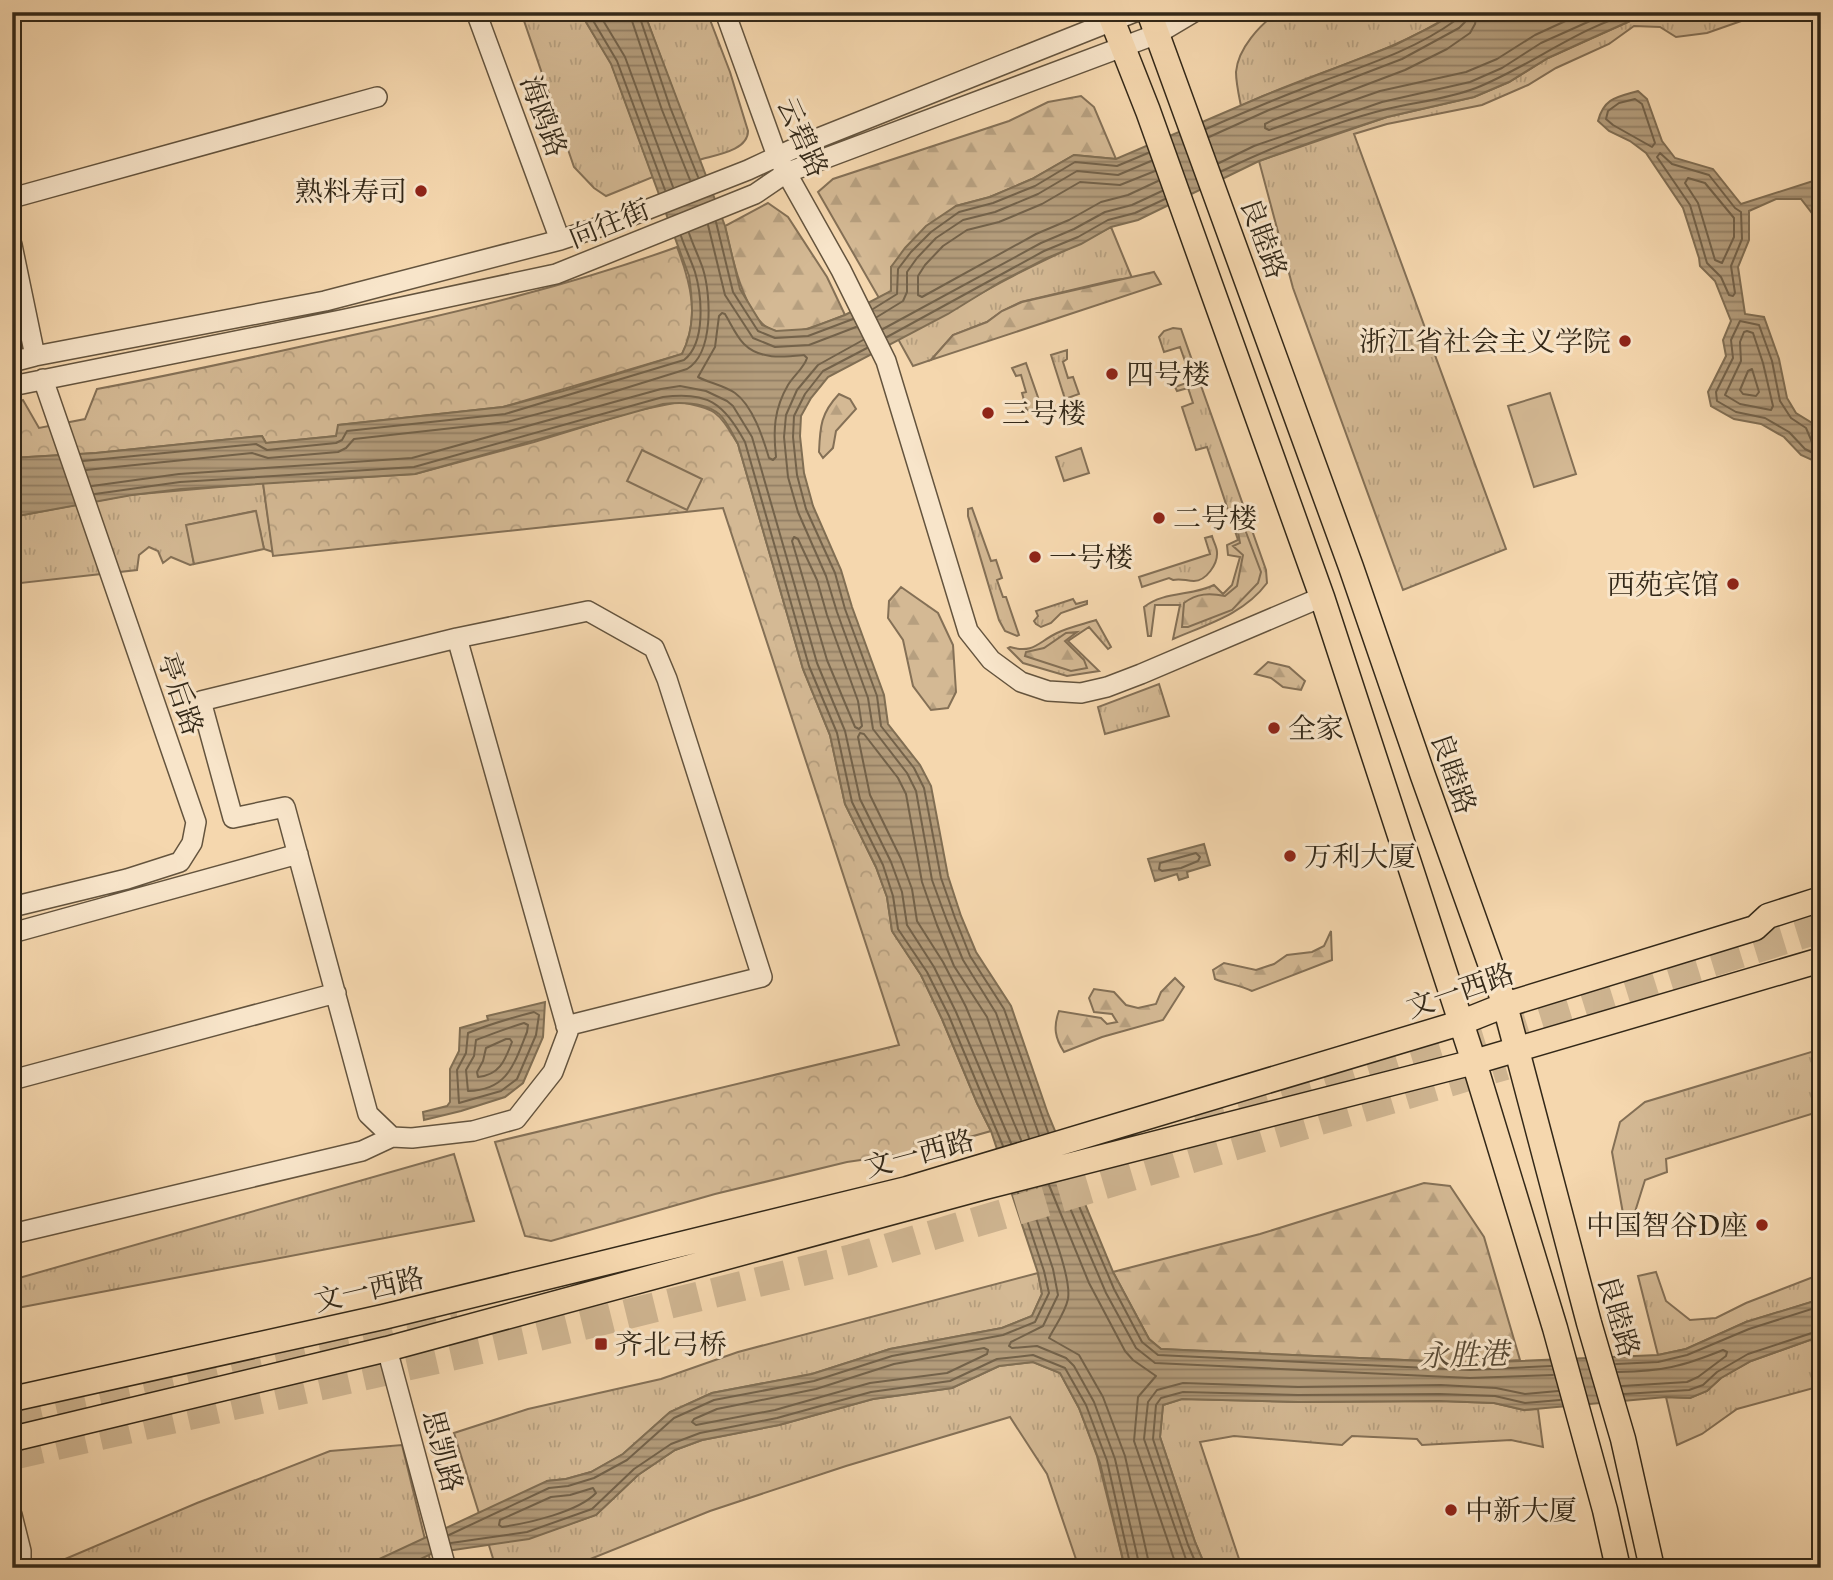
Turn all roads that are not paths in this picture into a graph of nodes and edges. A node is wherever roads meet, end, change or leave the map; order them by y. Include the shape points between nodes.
1 (476, 12) edge
2 (725, 12) edge
3 (1194, 12) edge
4 (1118, 15) edge
5 (1153, 23) edge
6 (1122, 46) junction
7 (377, 97) dead end
8 (781, 165) junction
9 (12, 198) edge
10 (560, 240) junction
11 (12, 245) edge
12 (35, 356) junction
13 (12, 362) edge
14 (43, 379) junction
15 (12, 386) edge
16 (1322, 597) junction
17 (457, 638) junction
18 (298, 854) junction
19 (1821, 899) edge
20 (12, 907) edge
21 (12, 933) edge
22 (1821, 960) edge
23 (336, 993) junction
24 (1505, 1006) junction
25 (1461, 1023) junction
26 (566, 1026) junction
27 (1515, 1050) junction
28 (1474, 1062) junction
29 (12, 1080) edge
30 (392, 1137) junction
31 (1086, 1149) junction
32 (978, 1178) junction
33 (12, 1234) edge
34 (387, 1349) junction
35 (12, 1399) edge
36 (12, 1439) edge
37 (12, 1515) edge
38 (21, 1568) edge
39 (446, 1568) edge
40 (1618, 1568) edge
41 (1652, 1568) edge

1 - 10 street, 海鸥路
2 - 8 street, 云碧路
3 - 5 street, 向往街
4 - 6 main road
4 - 8 street, 向往街
5 - 6 street, 向往街
5 - 24 main road, 良睦路 via 1347,554
6 - 8 street, 向往街
6 - 16 main road
7 - 9 street
8 - 10 street, 向往街 via 748,170
8 - 14 street, 向往街 via 755,194 556,274
8 - 16 street, 云碧路 via 886,361 968,631 991,660 1021,682 1048,691 1081,693 1107,687
10 - 12 street, 向往街 via 325,301
11 - 12 street
12 - 13 street, 向往街
14 - 15 street, 向往街
14 - 20 street, 亭后路 via 196,822 192,842 180,862
16 - 25 main road
17 - 18 street via 201,701 233,818 285,807
17 - 26 street
17 - 26 street via 588,611 654,648 762,977
18 - 21 street
18 - 23 street
19 - 24 main road, 文一西路 via 1768,916 1755,928
22 - 27 main road, 文一西路
23 - 29 street
23 - 30 street via 369,1114
24 - 25 main road, 文一西路
24 - 27 main road, 良睦路
25 - 28 main road
25 - 31 main road, 文一西路
26 - 30 street via 568,1032 553,1072 516,1119 473,1131
27 - 28 main road, 文一西路
27 - 41 main road, 良睦路 via 1623,1439
28 - 31 main road, 文一西路
28 - 40 main road via 1555,1328
30 - 33 street via 362,1151
31 - 32 main road, 文一西路
32 - 34 main road, 文一西路
32 - 35 main road, 文一西路 via 894,1192 396,1313
34 - 36 main road, 文一西路
34 - 39 street, 思凯路
37 - 38 street

